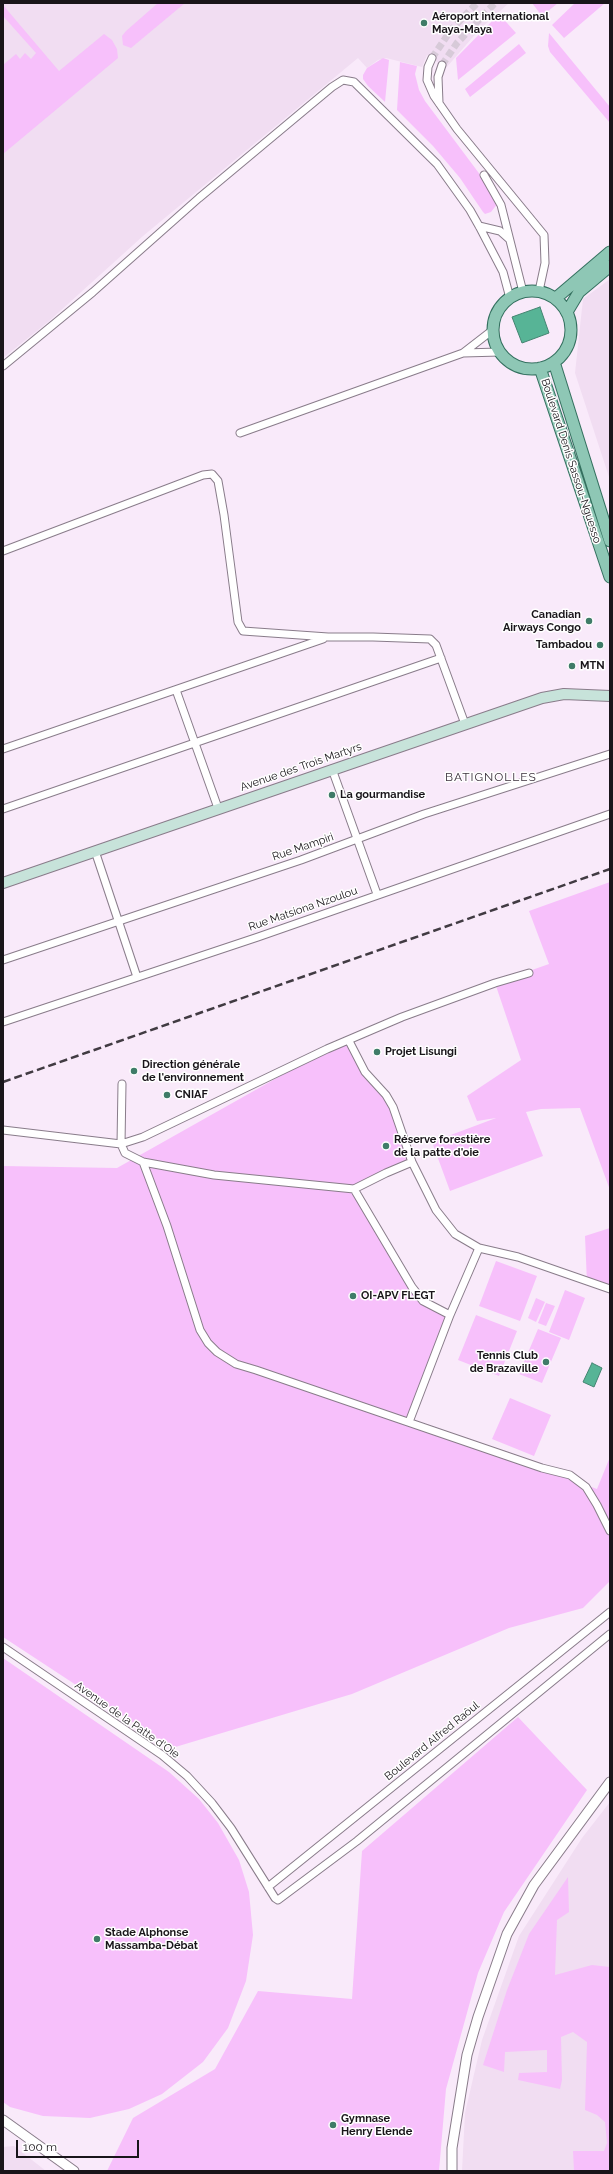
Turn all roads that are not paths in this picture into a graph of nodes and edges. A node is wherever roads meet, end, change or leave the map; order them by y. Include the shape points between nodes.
1 (432, 58) tunnel mouth
2 (442, 65) tunnel mouth
3 (439, 104) junction
4 (484, 175) dead end
5 (479, 226) junction
6 (510, 239) junction
7 (610, 252) edge
8 (610, 266) edge
9 (539, 291) junction
10 (524, 292) junction
11 (510, 298) junction
12 (556, 298) junction
13 (567, 312) junction
14 (494, 329) junction
15 (500, 352) junction
16 (463, 353) junction
17 (554, 362) junction
18 (3, 366) edge
19 (540, 368) junction
20 (240, 433) dead end
21 (610, 541) edge
22 (3, 551) edge
23 (610, 577) edge
24 (328, 637) junction
25 (441, 658) junction
26 (176, 690) junction
27 (610, 696) edge
28 (465, 724) junction
29 (194, 744) junction
30 (3, 749) edge
31 (610, 754) edge
32 (332, 769) junction
33 (218, 808) junction
34 (3, 809) edge
35 (610, 814) edge
36 (356, 839) junction
37 (95, 851) junction
38 (3, 883) edge
39 (376, 894) junction
40 (118, 921) junction
41 (3, 960) edge
42 (529, 973) dead end
43 (137, 977) junction
44 (3, 1022) edge
45 (349, 1041) junction
46 (122, 1084) dead end
47 (3, 1130) edge
48 (121, 1144) junction
49 (143, 1162) junction
50 (412, 1162) junction
51 (354, 1189) junction
52 (479, 1248) junction
53 (610, 1289) edge
54 (450, 1315) junction
55 (409, 1422) junction
56 (610, 1531) edge
57 (610, 1612) edge
58 (610, 1634) edge
59 (3, 1647) edge
60 (610, 1782) edge
61 (268, 1887) junction
62 (3, 2120) edge
63 (74, 2171) edge
64 (452, 2171) edge

1 - 3 street via 428,67 428,83
2 - 3 street via 438,77
3 - 9 street via 544,235 545,263
4 - 6 street via 501,205
5 - 6 street via 500,231
5 - 11 street via 503,272
5 - 18 street via 437,164 354,82 343,80 199,198 93,292
6 - 10 street
7 - 12 main road
8 - 13 main road via 579,292
9 - 10 main road
9 - 12 main road
10 - 11 main road
11 - 14 main road via 499,309
12 - 13 main road
13 - 17 main road via 572,327 570,342 563,354
14 - 15 main road via 494,338
14 - 16 street
15 - 16 street
15 - 19 main road via 511,362 525,368
16 - 20 street
17 - 19 main road
17 - 21 main road, Boulevard Denis Sassou-Nguesso
19 - 23 main road, Boulevard Denis Sassou-Nguesso
22 - 24 street via 203,475 212,474 218,481 224,515 239,627 248,633
24 - 25 street via 430,639 436,645
24 - 26 street
25 - 28 street
25 - 29 street
26 - 29 street
26 - 30 street
27 - 28 main road, Avenue des Trois Martyrs via 554,695
28 - 32 main road, Avenue des Trois Martyrs
29 - 33 street
29 - 34 street
31 - 36 street, Rue Mampiri via 424,814
32 - 33 main road, Avenue des Trois Martyrs
32 - 36 street
33 - 37 main road, Avenue des Trois Martyrs
35 - 39 street, Rue Matsiona Nzoulou
36 - 39 street
36 - 40 street, Rue Mampiri
37 - 38 main road, Avenue des Trois Martyrs
37 - 40 street
39 - 43 street, Rue Matsiona Nzoulou
40 - 41 street, Rue Mampiri
40 - 43 street
42 - 45 street via 495,983
43 - 44 street, Rue Matsiona Nzoulou
45 - 48 street via 327,1049 144,1137
45 - 50 street via 365,1072 386,1095 393,1107
46 - 48 street
47 - 48 street
48 - 49 street via 125,1153
49 - 51 street via 214,1175
49 - 55 street via 167,1226 200,1330 217,1352 236,1364
50 - 51 street
50 - 52 street via 445,1223 464,1241
51 - 54 street via 412,1287 423,1301
52 - 53 street via 518,1257
52 - 54 street
54 - 55 street
55 - 56 street via 542,1468 570,1475 586,1487
57 - 61 street, Boulevard Alfred Raôul
58 - 61 street, Avenue de la Patte d'Oie via 358,1841 280,1898 274,1898
59 - 61 street, Avenue de la Patte d'Oie via 162,1755 187,1776 231,1828
60 - 64 street via 534,1885 507,1934 467,2055 452,2148
62 - 63 street

